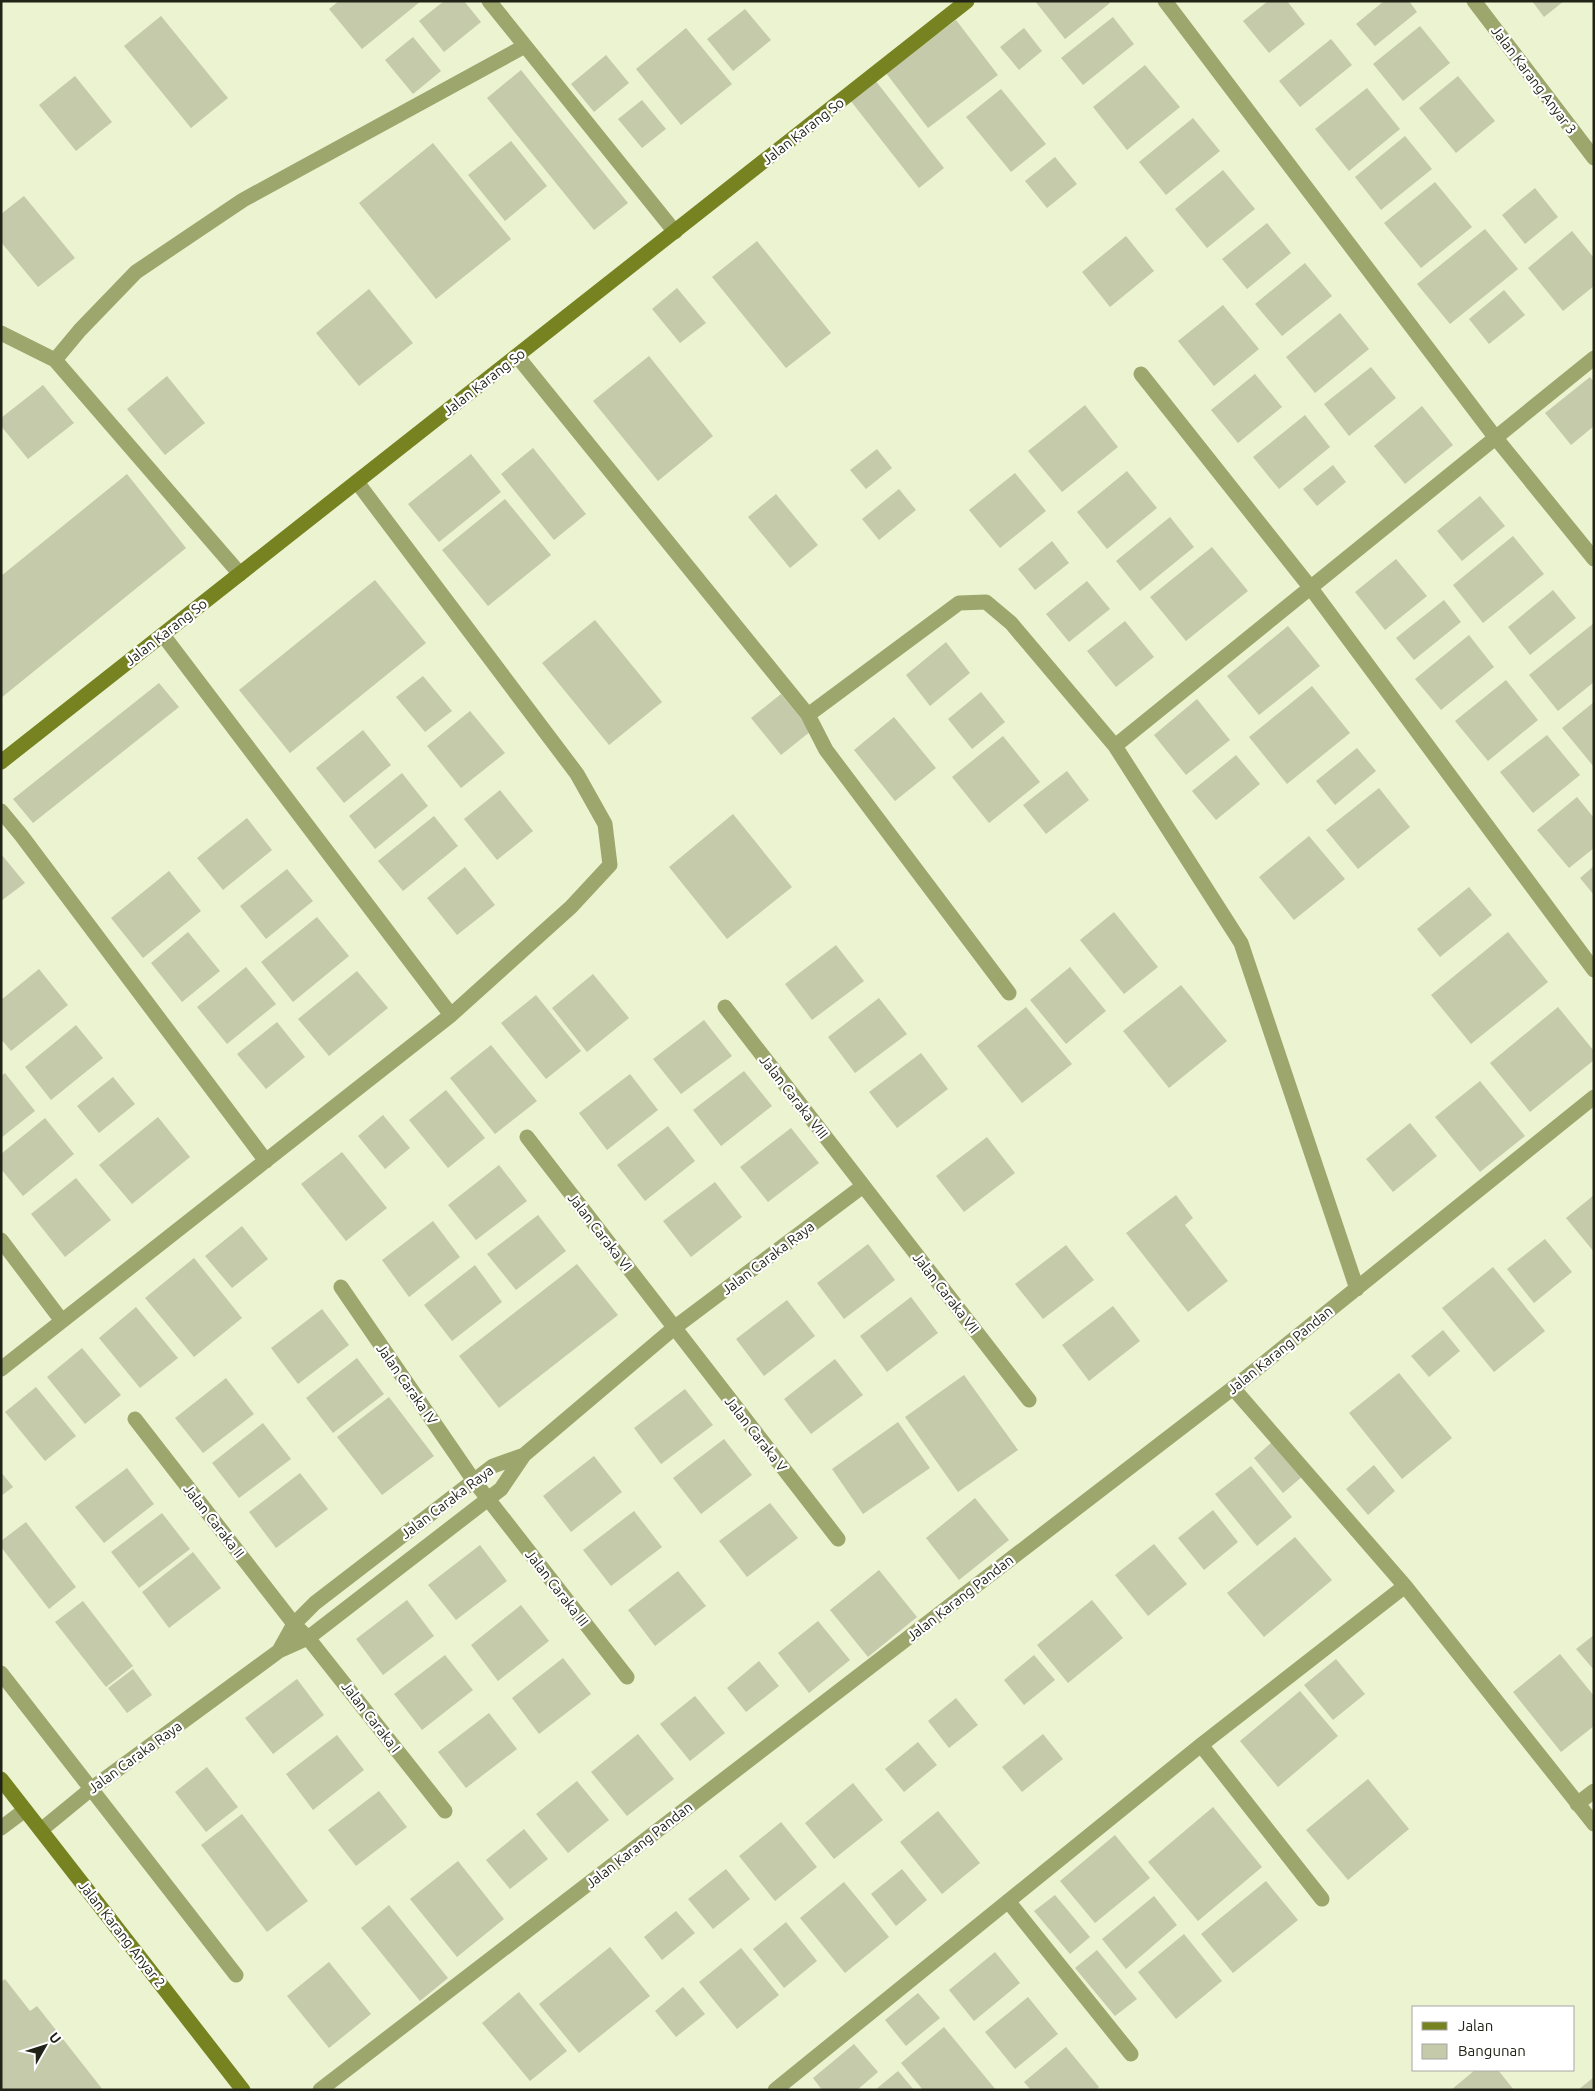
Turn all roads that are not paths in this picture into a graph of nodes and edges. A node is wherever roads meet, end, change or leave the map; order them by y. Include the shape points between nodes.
1 (489, 1) edge
2 (967, 1) edge
3 (1165, 1) edge
4 (1474, 1) edge
5 (525, 46) junction
6 (1594, 158) edge
7 (675, 232) junction
8 (1, 333) edge
9 (517, 356) junction
10 (1594, 358) edge
11 (54, 360) junction
12 (1141, 374) dead end
13 (1495, 437) junction
14 (357, 482) junction
15 (1594, 559) edge
16 (240, 574) junction
17 (1310, 587) junction
18 (164, 635) junction
19 (808, 715) junction
20 (1114, 746) junction
21 (1, 762) edge
22 (1, 811) edge
23 (1594, 970) edge
24 (1009, 993) dead end
25 (725, 1008) dead end
26 (451, 1015) junction
27 (1594, 1098) edge
28 (526, 1137) dead end
29 (266, 1161) junction
30 (863, 1186) junction
31 (1, 1240) edge
32 (341, 1287) dead end
33 (1357, 1289) junction
34 (62, 1322) junction
35 (674, 1328) junction
36 (1, 1369) edge
37 (1233, 1388) junction
38 (1029, 1400) dead end
39 (135, 1419) dead end
40 (524, 1455) junction
41 (474, 1481) junction
42 (488, 1499) junction
43 (838, 1539) dead end
44 (1405, 1586) junction
45 (294, 1624) junction
46 (308, 1638) junction
47 (279, 1651) junction
48 (1, 1673) edge
49 (627, 1677) dead end
50 (1201, 1745) junction
51 (1, 1778) edge
52 (91, 1789) junction
53 (1594, 1791) edge
54 (1577, 1804) junction
55 (26, 1810) junction
56 (445, 1811) dead end
57 (1594, 1824) edge
58 (1, 1828) edge
59 (41, 1830) junction
60 (1322, 1899) dead end
61 (1008, 1901) junction
62 (236, 1975) dead end
63 (1131, 2054) dead end
64 (243, 2090) edge
65 (320, 2090) edge
66 (775, 2090) edge

1 - 5 street
2 - 7 street, Jalan Karang So
3 - 13 street
4 - 6 street, Jalan Karang Anyar 3
5 - 7 street
5 - 11 street via 235,205 136,272
7 - 9 street, Jalan Karang So
8 - 11 street
9 - 14 street, Jalan Karang So
9 - 19 street
10 - 13 street
11 - 16 street
12 - 17 street
13 - 15 street
13 - 17 street
14 - 16 street, Jalan Karang So
14 - 26 street via 577,774 606,824 610,865 571,907
16 - 18 street, Jalan Karang So
17 - 20 street
17 - 23 street
18 - 21 street, Jalan Karang So
18 - 26 street
19 - 20 street via 959,603 986,602 1011,623
19 - 24 street via 826,750
20 - 33 street via 1242,943
22 - 29 street
25 - 30 street, Jalan Caraka VIII
26 - 29 street
27 - 33 street, Jalan Karang Pandan
28 - 35 street, Jalan Caraka VI
29 - 34 street
30 - 35 street, Jalan Caraka Raya
30 - 38 street, Jalan Caraka VII
31 - 34 street
32 - 41 street, Jalan Caraka IV
33 - 37 street, Jalan Karang Pandan
34 - 36 street
35 - 40 street, Jalan Caraka Raya
35 - 43 street, Jalan Caraka V
37 - 44 street
37 - 65 street, Jalan Karang Pandan
39 - 45 street, Jalan Caraka II
40 - 41 street, Jalan Caraka Raya via 493,1466
40 - 42 street via 501,1490
41 - 42 street, Jalan Caraka IV
41 - 45 street, Jalan Caraka Raya via 315,1603
42 - 46 street
42 - 49 street, Jalan Caraka III
44 - 50 street
44 - 54 street
45 - 46 street, Jalan Caraka I
45 - 47 street, Jalan Caraka Raya
46 - 47 street
46 - 56 street, Jalan Caraka I
47 - 52 street, Jalan Caraka Raya
48 - 52 street
50 - 60 street
50 - 61 street
51 - 55 street, Jalan Karang Anyar 2
52 - 59 street, Jalan Caraka Raya
52 - 62 street
53 - 54 street
54 - 57 street
55 - 58 street
55 - 59 street, Jalan Karang Anyar 2
59 - 64 street, Jalan Karang Anyar 2
61 - 63 street
61 - 66 street

